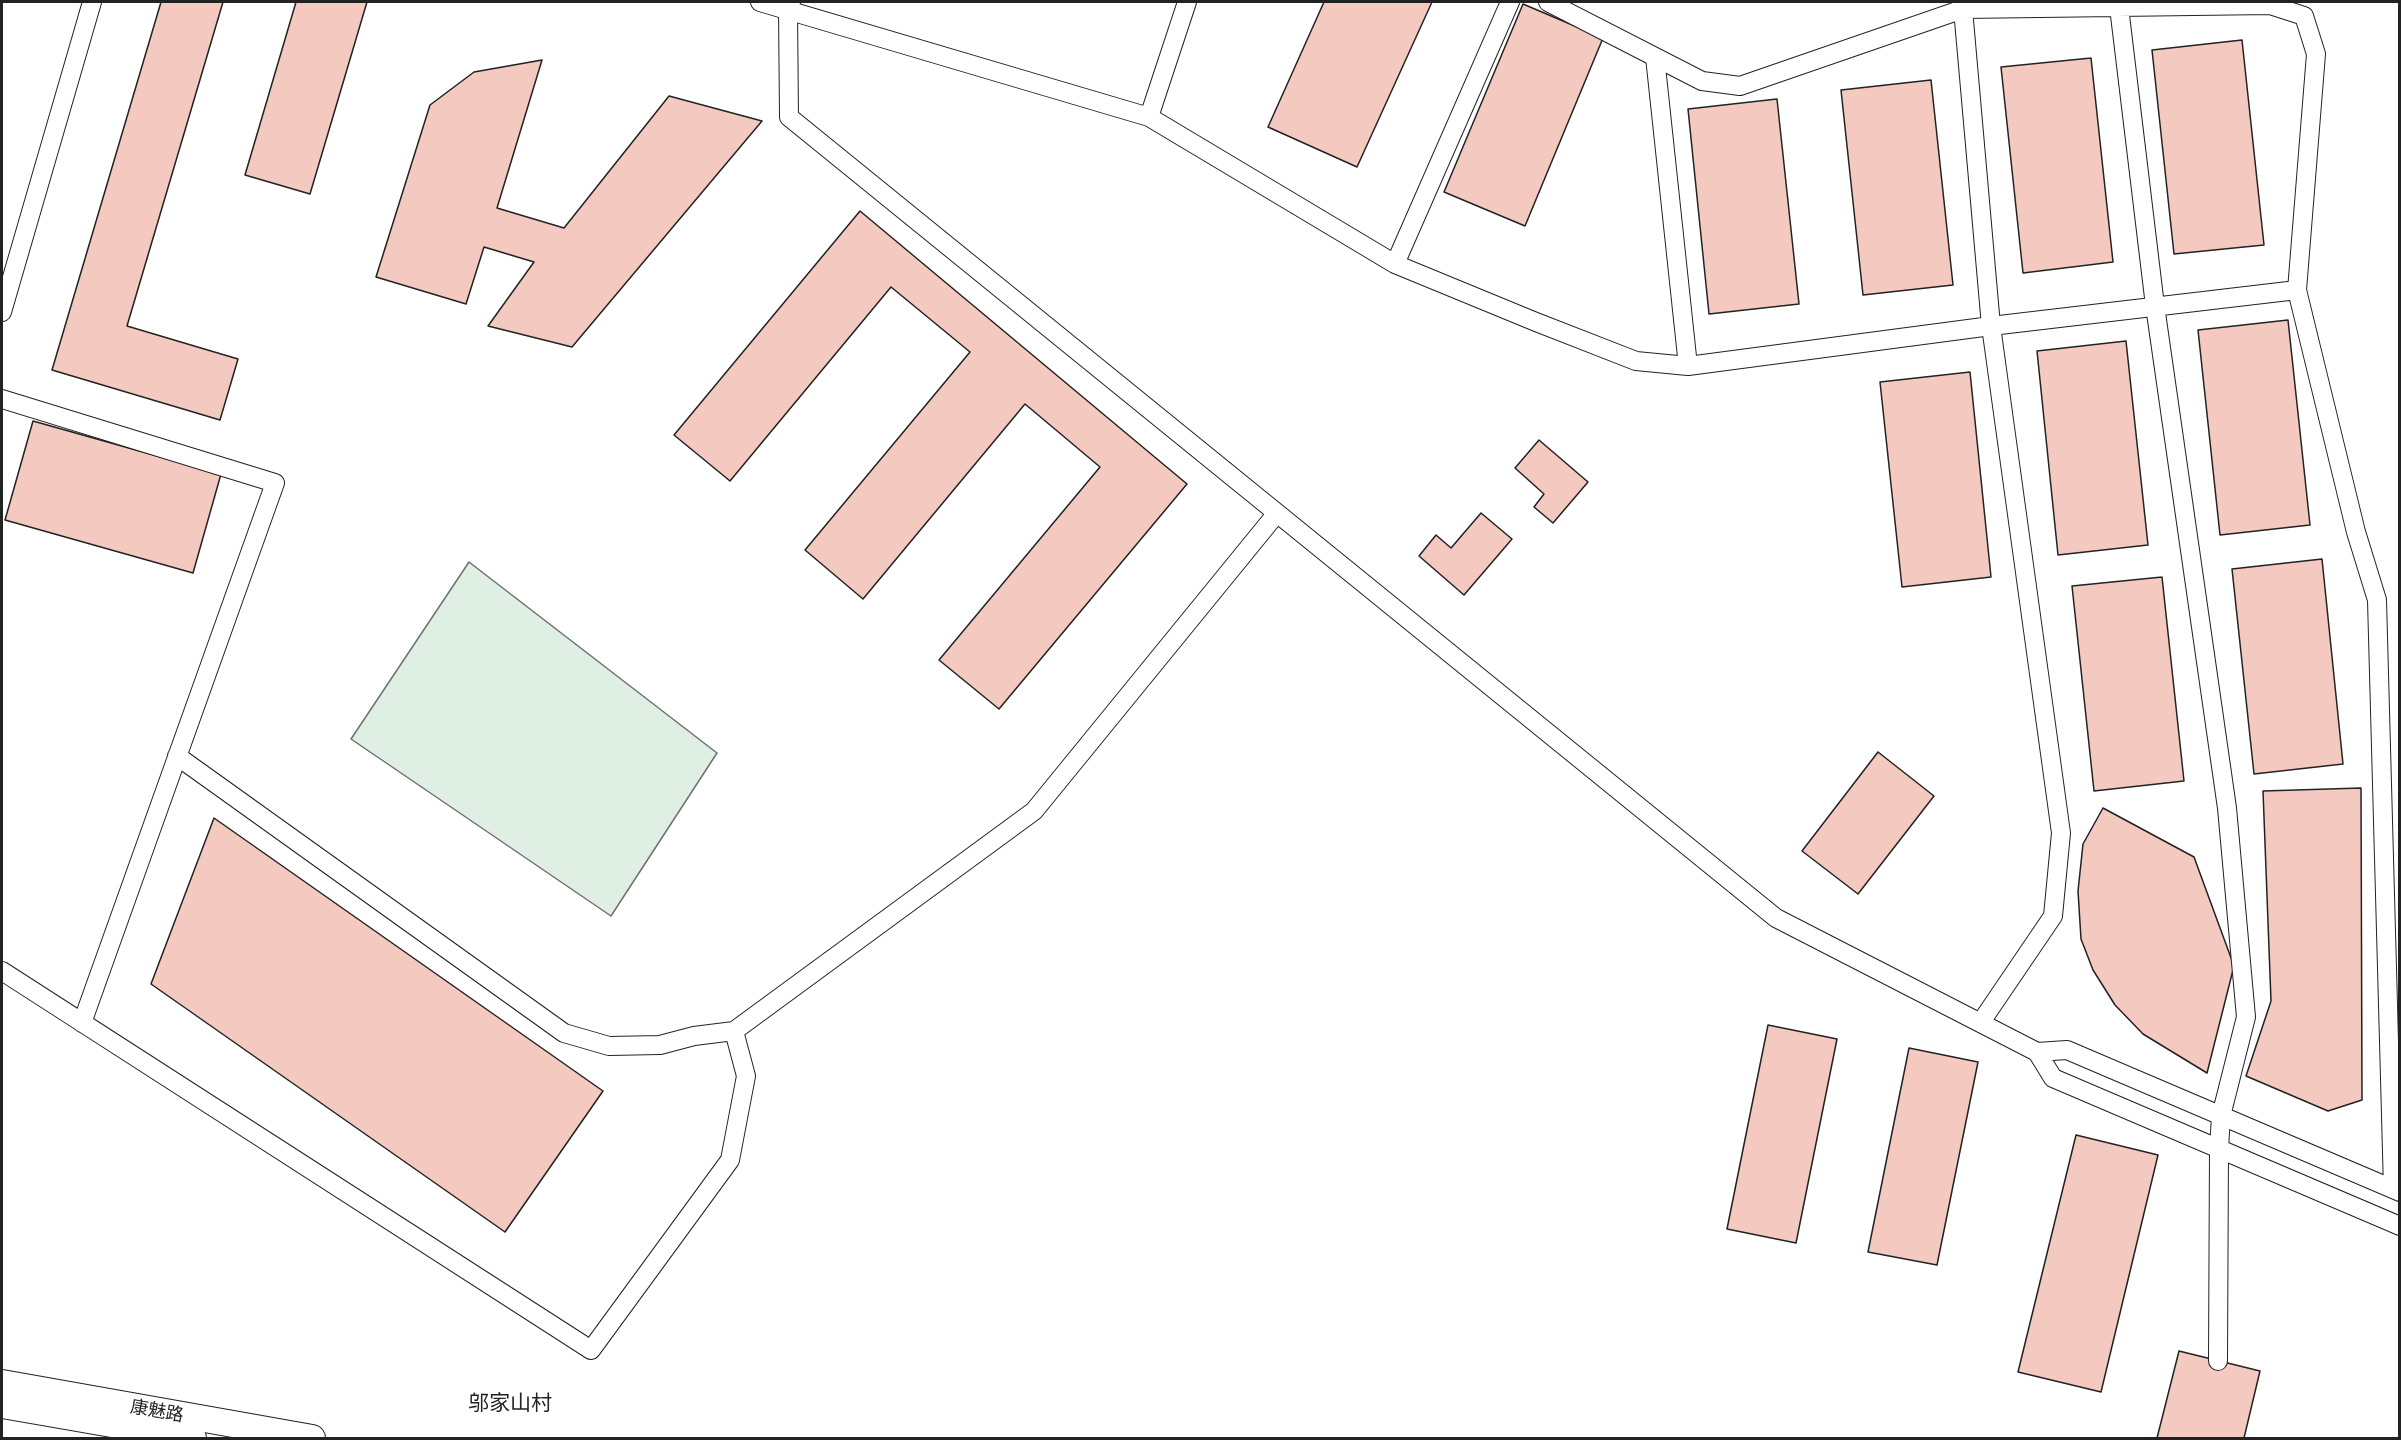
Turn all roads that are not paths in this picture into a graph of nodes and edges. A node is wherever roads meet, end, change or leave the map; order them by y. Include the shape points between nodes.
1 (92, 2) edge
2 (760, 2) edge
3 (1187, 2) edge
4 (1510, 2) edge
5 (1548, 2) edge
6 (789, 5) edge
7 (2119, 7) junction
8 (1963, 9) junction
9 (1655, 57) junction
10 (1149, 117) junction
11 (1395, 264) junction
12 (2297, 290) junction
13 (2155, 306) junction
14 (2, 312) edge
15 (1991, 326) junction
16 (1688, 366) junction
17 (2, 399) edge
18 (1277, 513) junction
19 (177, 756) junction
20 (2, 971) edge
21 (1981, 1022) junction
22 (82, 1023) junction
23 (734, 1030) junction
24 (2037, 1052) junction
25 (2222, 1116) junction
26 (2219, 1149) junction
27 (2396, 1191) edge
28 (2400, 1226) edge
29 (2218, 1361) dead end
30 (2, 1383) edge
31 (2, 1405) edge
32 (193, 1438) edge
33 (312, 1438) edge

1 - 14 street
2 - 6 street
3 - 10 street
4 - 11 street
5 - 9 street
6 - 10 street
6 - 18 street via 789,117
7 - 8 street
7 - 12 street via 2270,5 2304,16 2316,54
7 - 13 street
8 - 9 street via 1740,86 1702,81
8 - 15 street
9 - 16 street
10 - 11 street
11 - 16 street via 1636,361
12 - 13 street
12 - 27 street via 2353,521 2377,600
13 - 15 street
13 - 25 street via 2227,808 2246,1017
15 - 16 street
15 - 21 street via 2061,833 2053,916
17 - 19 street via 275,483
18 - 21 street via 1776,918
18 - 23 street via 1034,811
19 - 22 street
19 - 23 street via 564,1033 609,1047 660,1045
20 - 22 street
21 - 24 street
22 - 23 street via 591,1350 730,1160 746,1076
24 - 25 street via 2067,1050
24 - 26 street via 2053,1078
25 - 26 street
25 - 27 street
26 - 28 street
26 - 29 street
30 - 33 main road, 康魅路
31 - 32 main road, 康魅路

